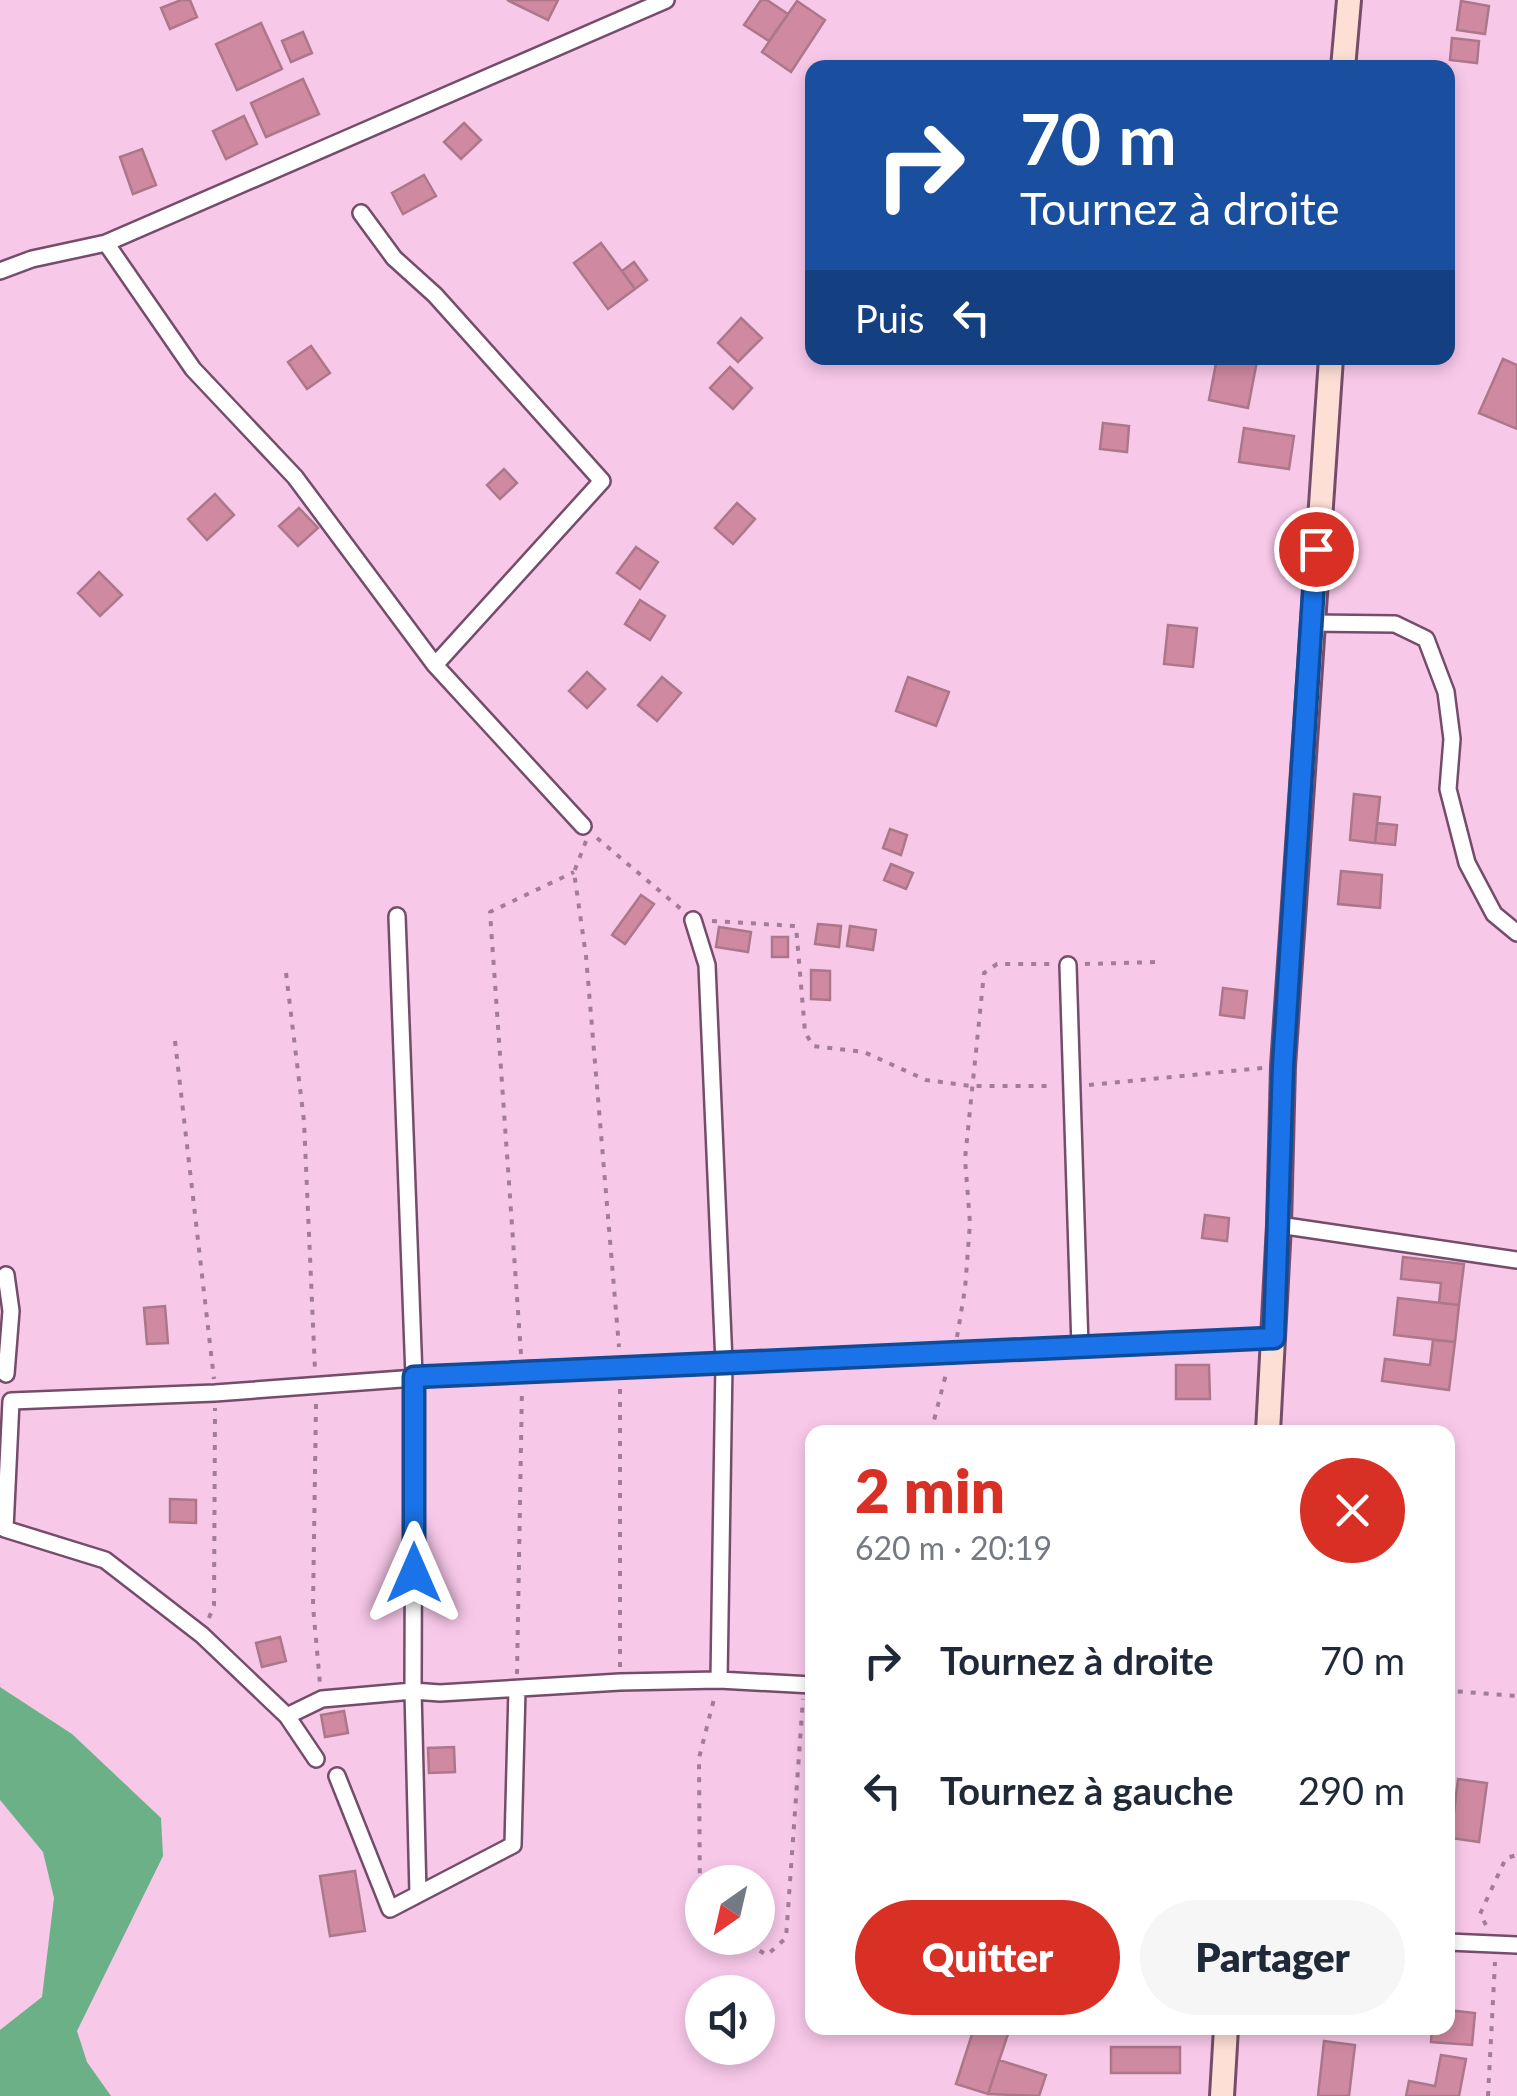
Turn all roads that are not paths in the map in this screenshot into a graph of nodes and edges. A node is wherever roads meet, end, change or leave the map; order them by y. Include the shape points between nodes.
1 (666, 0) edge
2 (1348, 0) edge
3 (1344, 60) edge
4 (361, 213) dead end
5 (106, 242) junction
6 (0, 271) edge
7 (1329, 365) edge
8 (1310, 623) junction
9 (435, 665) junction
10 (582, 826) dead end
11 (397, 916) dead end
12 (693, 920) road end
13 (1517, 932) edge
14 (1068, 964) road end
15 (1279, 1224) junction
16 (1517, 1260) edge
17 (6, 1275) dead end
18 (1274, 1338) junction
19 (1080, 1346) junction
20 (724, 1364) junction
21 (3, 1373) edge
22 (414, 1377) junction
23 (10, 1400) junction
24 (1268, 1425) edge
25 (718, 1680) junction
26 (805, 1684) edge
27 (517, 1689) junction
28 (413, 1691) junction
29 (287, 1716) junction
30 (316, 1759) dead end
31 (337, 1776) dead end
32 (418, 1894) junction
33 (1455, 1942) edge
34 (1517, 1945) edge
35 (1226, 2035) edge
36 (1222, 2096) edge

1 - 5 street
2 - 3 main road
4 - 9 street via 394,258 436,295 602,481
5 - 6 street
5 - 9 street via 193,368 295,477
7 - 8 main road
8 - 13 street via 1395,624 1426,639 1446,692 1452,739 1448,789 1467,863 1494,914
8 - 15 main road
9 - 10 street
11 - 22 street
12 - 20 street via 708,965
14 - 19 street
15 - 16 street
15 - 18 main road
17 - 21 street via 12,1311
18 - 19 street
18 - 24 main road
19 - 20 street
20 - 22 street
20 - 25 street
21 - 23 street
22 - 23 street
22 - 28 street
23 - 29 street via 6,1529 105,1560 202,1636
25 - 26 street
25 - 27 street
27 - 28 street
27 - 32 street via 513,1845
28 - 29 street via 322,1699
28 - 32 street
29 - 30 street
31 - 32 street via 390,1910
33 - 34 street
35 - 36 main road

